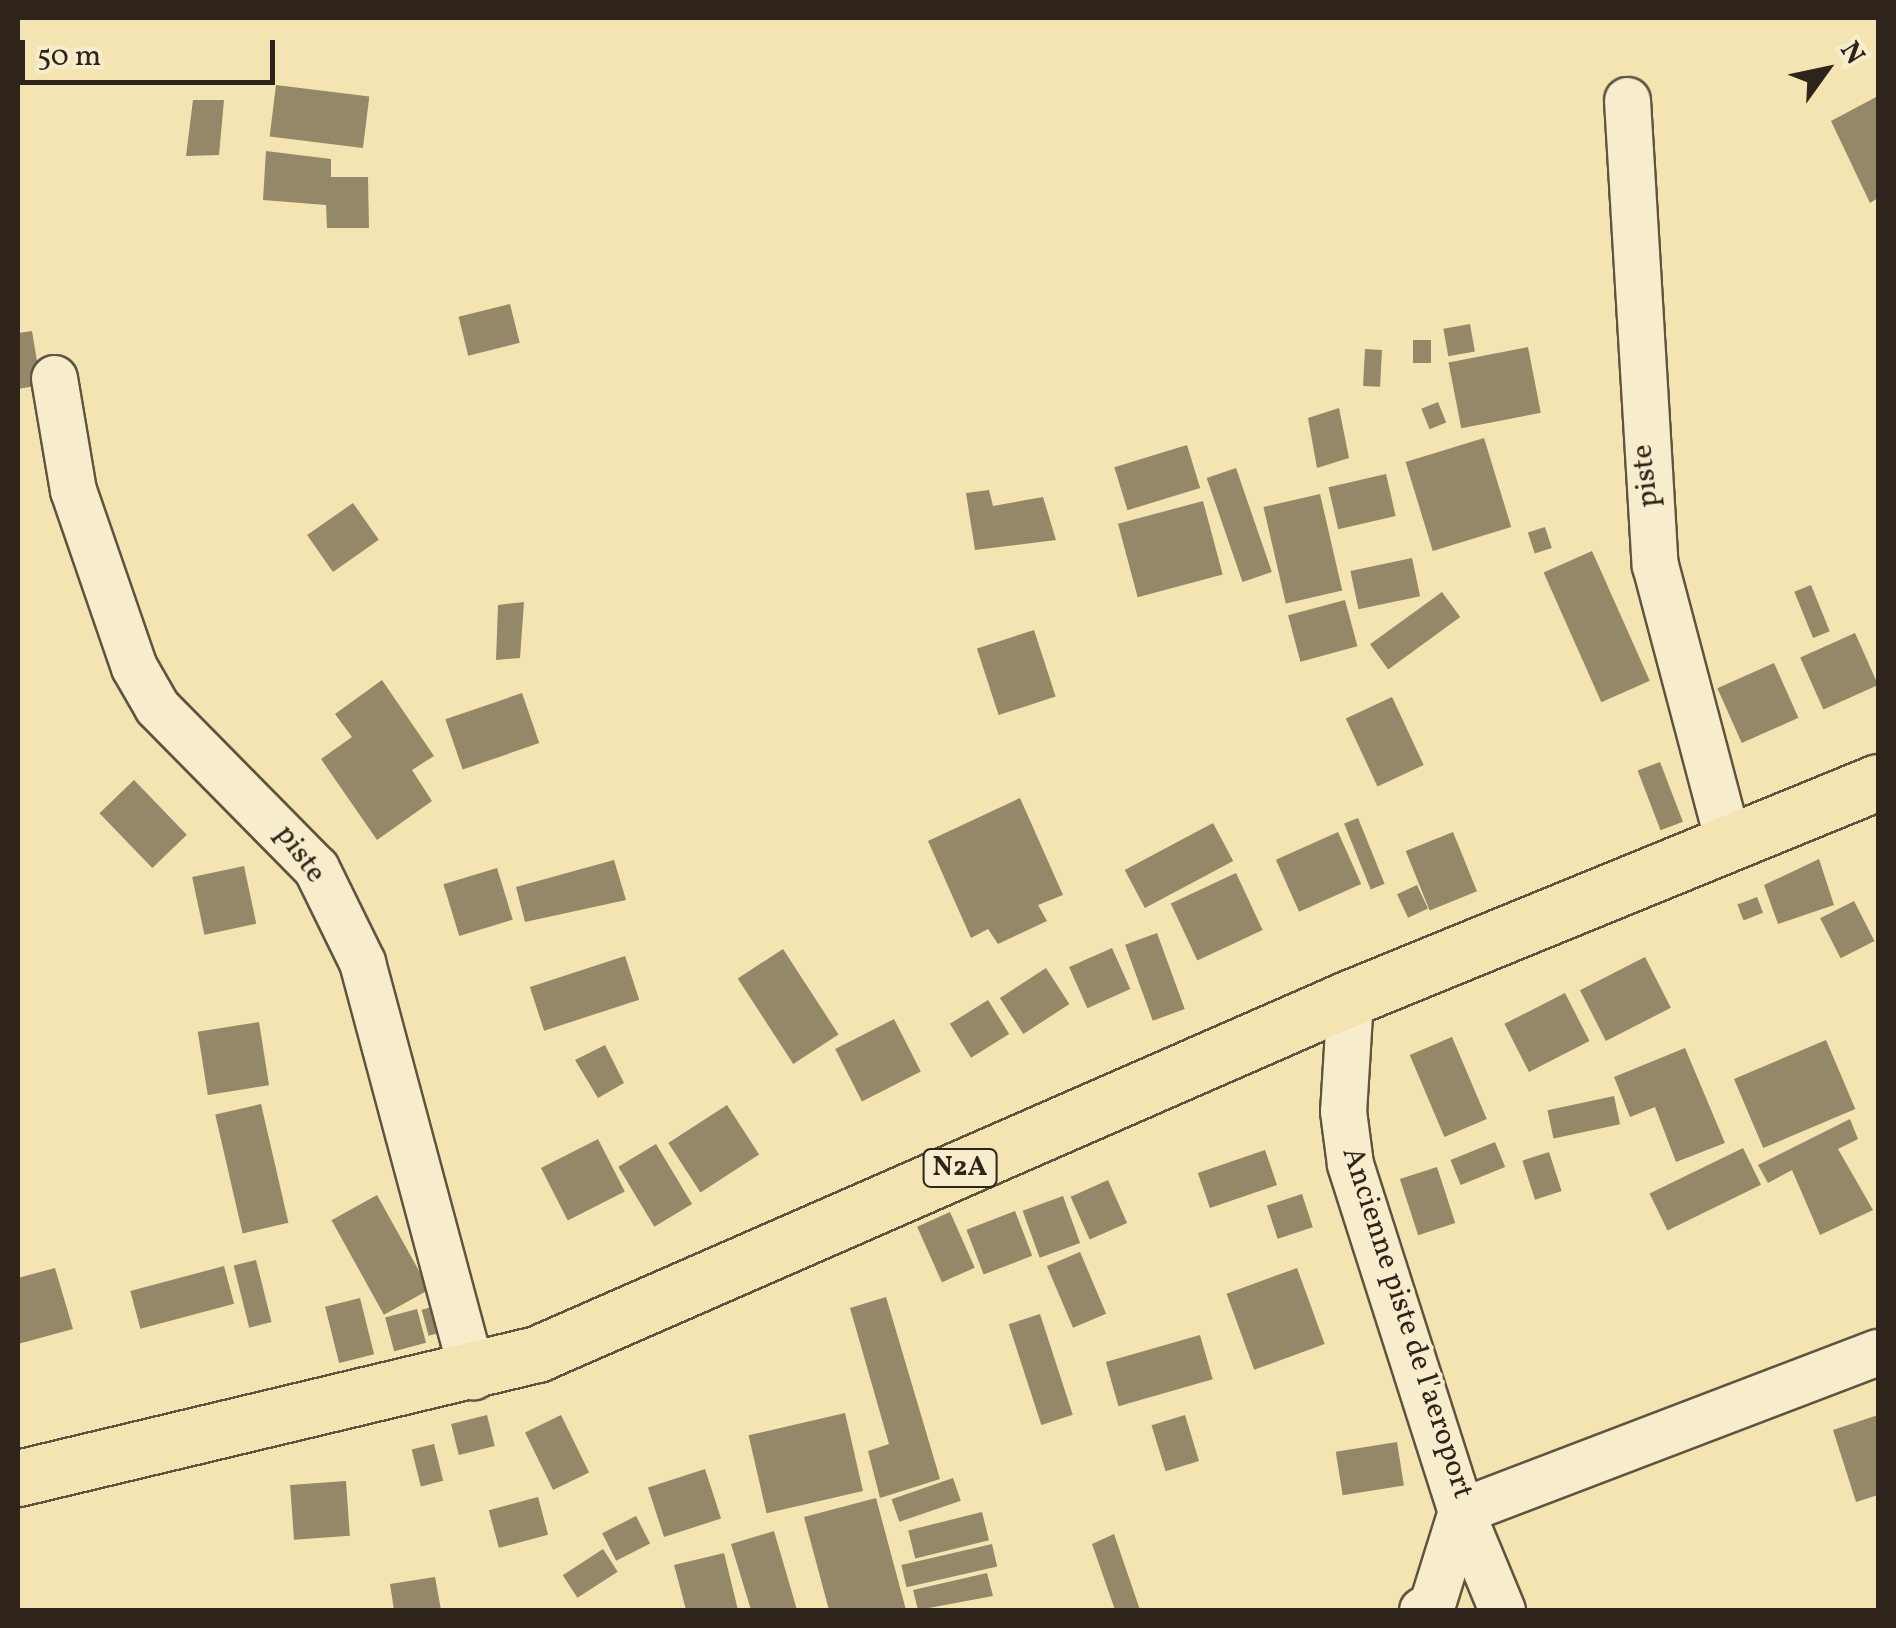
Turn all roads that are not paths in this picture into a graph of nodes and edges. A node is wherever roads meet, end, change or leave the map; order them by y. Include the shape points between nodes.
1 (1627, 100) dead end
2 (54, 378) dead end
3 (1878, 782) edge
4 (1728, 842) junction
5 (1350, 998) junction
6 (1878, 1352) edge
7 (473, 1376) junction
8 (18, 1478) edge
9 (1460, 1511) junction
10 (1422, 1610) edge
11 (1502, 1610) edge

1 - 4 street, piste via 1655,565
2 - 7 street, piste via 73,490 134,667 157,708 316,868 362,962
3 - 4 highway, N2A
4 - 5 highway, N2A
5 - 7 highway, N2A
5 - 9 street, Ancienne piste de l'aeroport via 1342,1111 1350,1164
6 - 9 street, Ancienne piste de l'aeroport
7 - 8 highway, N2A
9 - 10 street via 1432,1604
9 - 11 street

